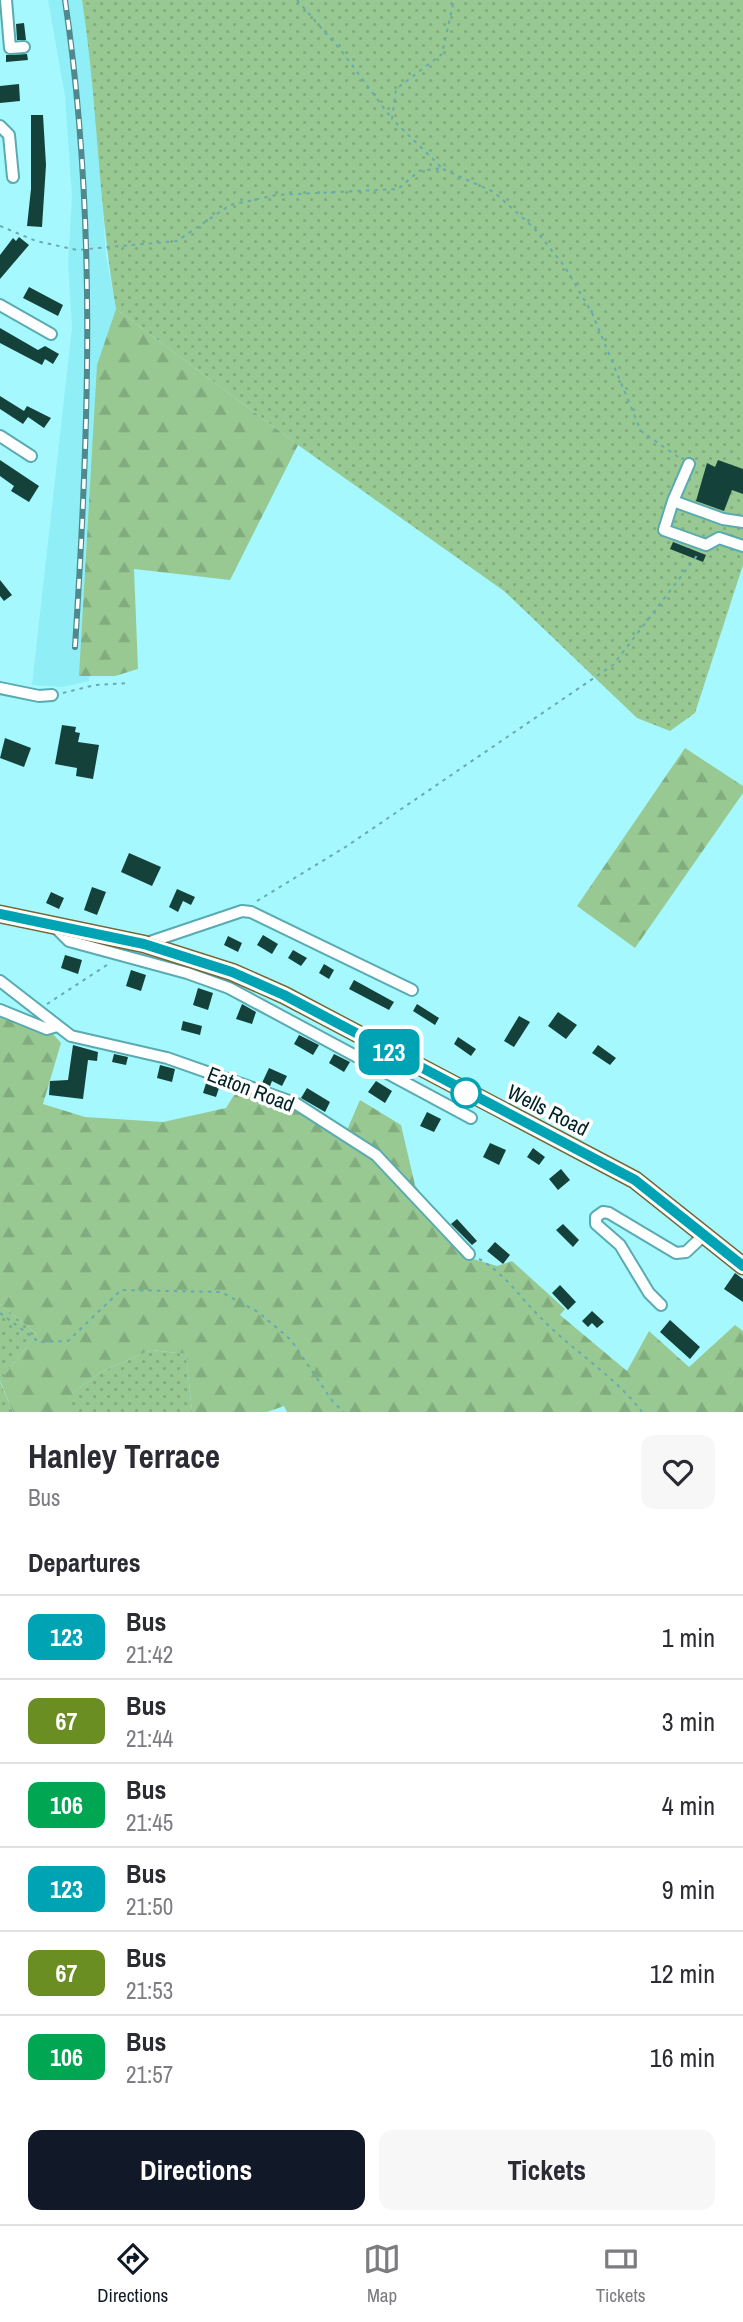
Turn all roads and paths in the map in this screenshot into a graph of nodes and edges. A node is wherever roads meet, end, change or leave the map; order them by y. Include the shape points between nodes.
1 (297, 0) edge
2 (454, 0) edge
3 (7, 2) edge
4 (24, 47) dead end
5 (392, 119) junction
6 (0, 126) edge
7 (6, 163) edge
8 (442, 168) junction
9 (13, 177) dead end
10 (0, 226) edge
11 (0, 305) edge
12 (51, 334) dead end
13 (0, 436) edge
14 (31, 456) dead end
15 (689, 464) joint
16 (673, 501) junction
17 (743, 522) edge
18 (706, 545) junction
19 (743, 546) edge
20 (131, 683) dead end
21 (0, 688) edge
22 (52, 695) joint
23 (242, 911) junction
24 (0, 914) edge
25 (53, 925) junction
26 (144, 944) junction
27 (122, 955) junction
28 (0, 981) edge
29 (412, 990) dead end
30 (0, 1010) edge
31 (37, 1010) junction
32 (57, 1026) junction
33 (471, 1118) dead end
34 (704, 1234) junction
35 (469, 1254) joint
36 (743, 1266) edge
37 (661, 1305) dead end
38 (0, 1313) edge
39 (344, 1412) edge
40 (642, 1412) edge

1 - 5 path
2 - 5 path via 442,54 396,89
3 - 4 street via 10,48
5 - 8 path
6 - 7 street via 9,135
7 - 9 street
8 - 10 path via 419,171 398,189 276,195 230,205 177,241 77,250 36,241
8 - 15 path via 494,192 534,228 565,267 592,313 641,431
11 - 12 street
13 - 14 street
15 - 16 street
16 - 17 street
16 - 18 street via 664,530
18 - 19 street via 719,538
18 - 23 path via 613,665 347,846
20 - 22 path
21 - 22 street
23 - 26 street
23 - 29 street via 260,915
24 - 25 highway, Wells Road
25 - 26 highway, Wells Road
25 - 27 street via 69,941
26 - 34 highway, Wells Road via 232,972 284,995 635,1180
27 - 31 path
27 - 33 street via 229,988
28 - 31 street, Eaton Road
30 - 32 street via 47,1030
31 - 32 street, Eaton Road
32 - 35 street, Eaton Road via 71,1036 167,1058 295,1103 376,1155
34 - 36 highway, Wells Road
34 - 37 street via 686,1252 676,1253 609,1213 596,1217 596,1224 620,1245
35 - 40 path via 493,1267 543,1321
38 - 39 path via 39,1342 68,1340 121,1290 220,1292 258,1312 291,1340 332,1402

